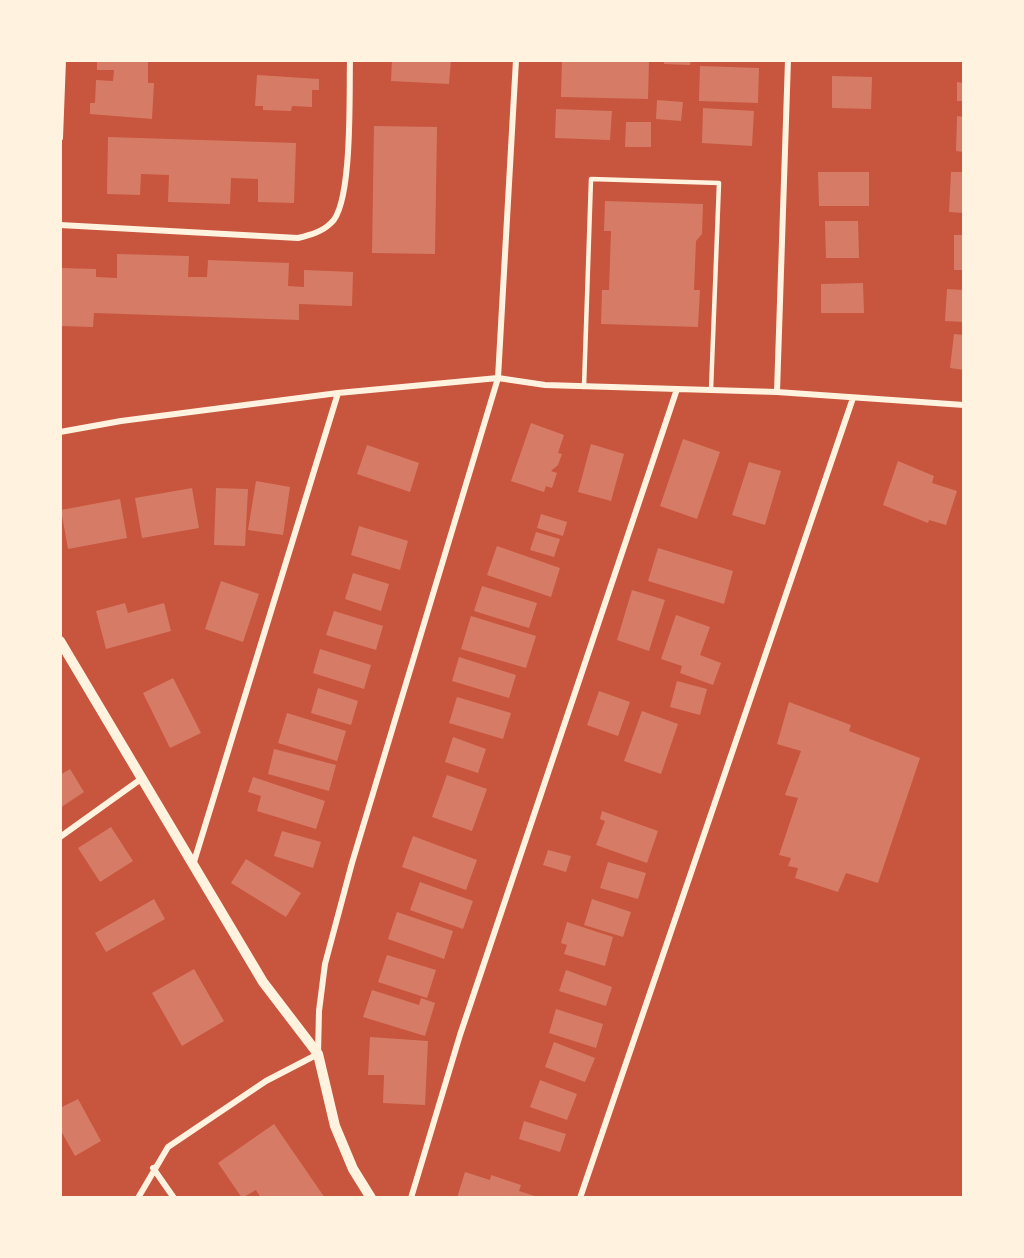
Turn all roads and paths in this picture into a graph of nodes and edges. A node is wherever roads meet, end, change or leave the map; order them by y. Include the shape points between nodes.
1 (63, 60) edge
2 (350, 60) edge
3 (516, 60) edge
4 (788, 60) edge
5 (60, 138) edge
6 (60, 225) edge
7 (498, 378) junction
8 (584, 387) junction
9 (677, 389) junction
10 (711, 391) junction
11 (777, 392) junction
12 (339, 393) junction
13 (853, 398) junction
14 (964, 405) edge
15 (60, 432) edge
16 (60, 641) edge
17 (141, 779) junction
18 (60, 837) edge
19 (193, 865) junction
20 (318, 1054) junction
21 (153, 1168) junction
22 (138, 1198) edge
23 (174, 1198) edge
24 (371, 1198) edge
25 (411, 1198) edge
26 (580, 1198) edge

1 - 5 street
2 - 6 street via 345,194 333,223 316,234 298,238
3 - 7 street
4 - 11 street
7 - 8 street
7 - 12 street
7 - 20 street via 352,862 325,964
8 - 9 street
8 - 10 lane via 591,179 696,182 719,183
9 - 10 street
9 - 25 street via 460,1035
10 - 11 street
11 - 13 street
12 - 15 street
12 - 19 street
13 - 14 street
13 - 26 street
16 - 17 street
17 - 18 street
17 - 19 street
19 - 20 street via 263,982
20 - 21 street via 266,1081 168,1147
20 - 24 street via 336,1126 353,1169
21 - 22 street
21 - 23 street

